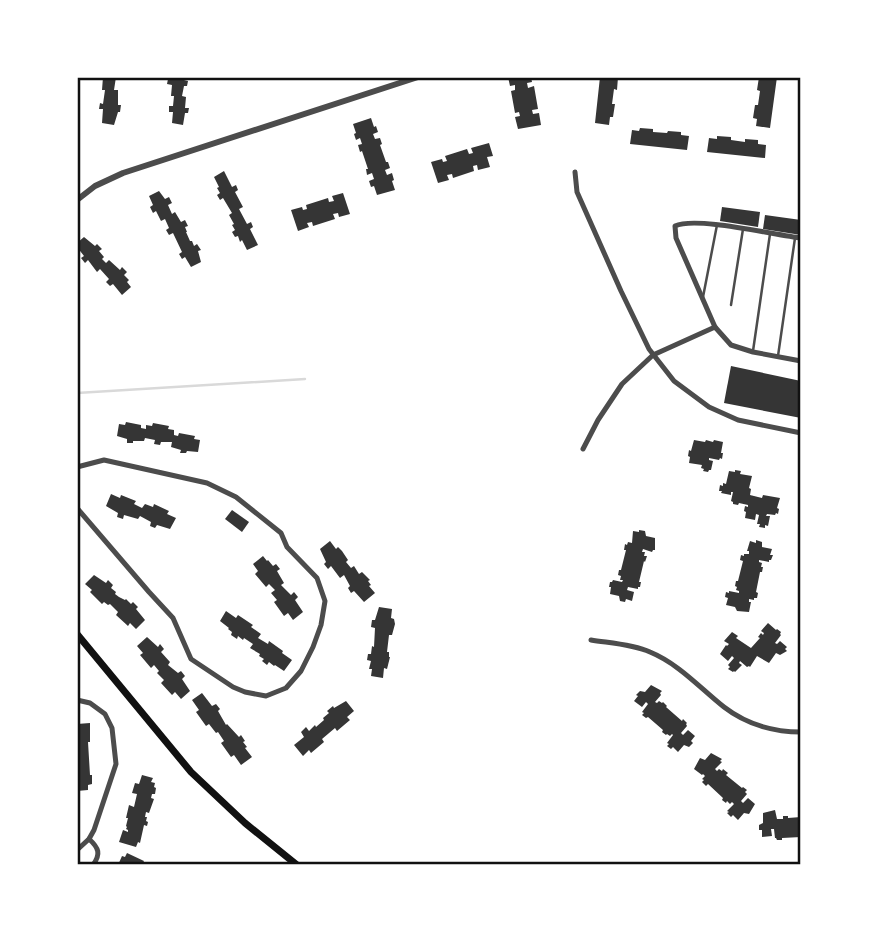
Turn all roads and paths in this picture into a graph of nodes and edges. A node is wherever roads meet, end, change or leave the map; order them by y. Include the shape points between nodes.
1 (418, 77) edge
2 (575, 172) dead end
3 (77, 200) edge
4 (717, 225) junction
5 (743, 229) junction
6 (770, 234) junction
7 (798, 238) edge
8 (703, 296) junction
9 (731, 305) dead end
10 (715, 327) junction
11 (753, 352) junction
12 (653, 355) junction
13 (778, 356) junction
14 (801, 361) edge
15 (801, 433) edge
16 (583, 449) dead end
17 (77, 467) edge
18 (77, 508) edge
19 (77, 634) edge
20 (591, 640) dead end
21 (77, 700) edge
22 (801, 732) edge
23 (89, 839) junction
24 (77, 850) edge
25 (93, 865) edge
26 (297, 865) edge

1 - 3 street via 123,173
2 - 12 street via 577,192
4 - 5 street
4 - 8 lane
4 - 8 street via 675,226 676,238
5 - 6 street
5 - 9 lane
6 - 7 street
6 - 11 lane
7 - 13 lane
8 - 10 street
10 - 11 street via 731,345
10 - 12 street
11 - 13 street
12 - 15 street via 674,381 709,407 738,420
12 - 16 street via 622,384
13 - 14 street
17 - 18 street via 103,460 206,483 236,497 281,533 287,547 317,578 325,601 321,625 301,671 286,688 266,695 233,687 191,659 173,618
19 - 26 main road via 191,772
20 - 22 street via 647,651 685,673 739,716 773,730
21 - 23 street via 105,714 112,728 116,764
23 - 24 street
23 - 25 street via 99,851

